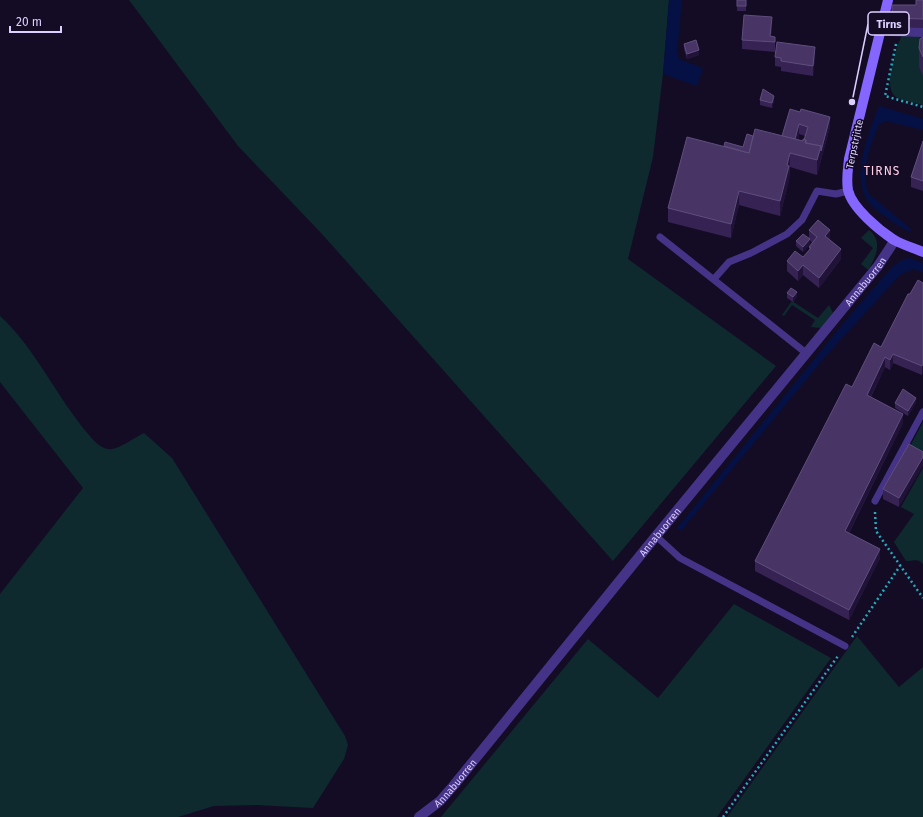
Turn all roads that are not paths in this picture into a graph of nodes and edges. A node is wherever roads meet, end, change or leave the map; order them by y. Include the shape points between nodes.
1 (888, 0) edge
2 (881, 29) junction
3 (923, 32) edge
4 (848, 191) junction
5 (660, 237) dead end
6 (895, 240) junction
7 (923, 252) edge
8 (714, 279) junction
9 (806, 354) junction
10 (923, 412) edge
11 (875, 501) road end
12 (656, 536) junction
13 (845, 646) road end
14 (419, 817) edge

1 - 2 street, Terpstrjitte
2 - 3 street
2 - 4 street, Terpstrjitte via 849,159
4 - 6 street via 852,200 874,225
4 - 8 lane via 836,194 817,191 802,220 787,234 729,262
5 - 8 lane
6 - 7 street
6 - 9 street, Annabuorren via 878,266
8 - 9 lane
9 - 12 street, Annabuorren
10 - 11 lane
12 - 13 lane via 680,558
12 - 14 street, Annabuorren via 454,785

